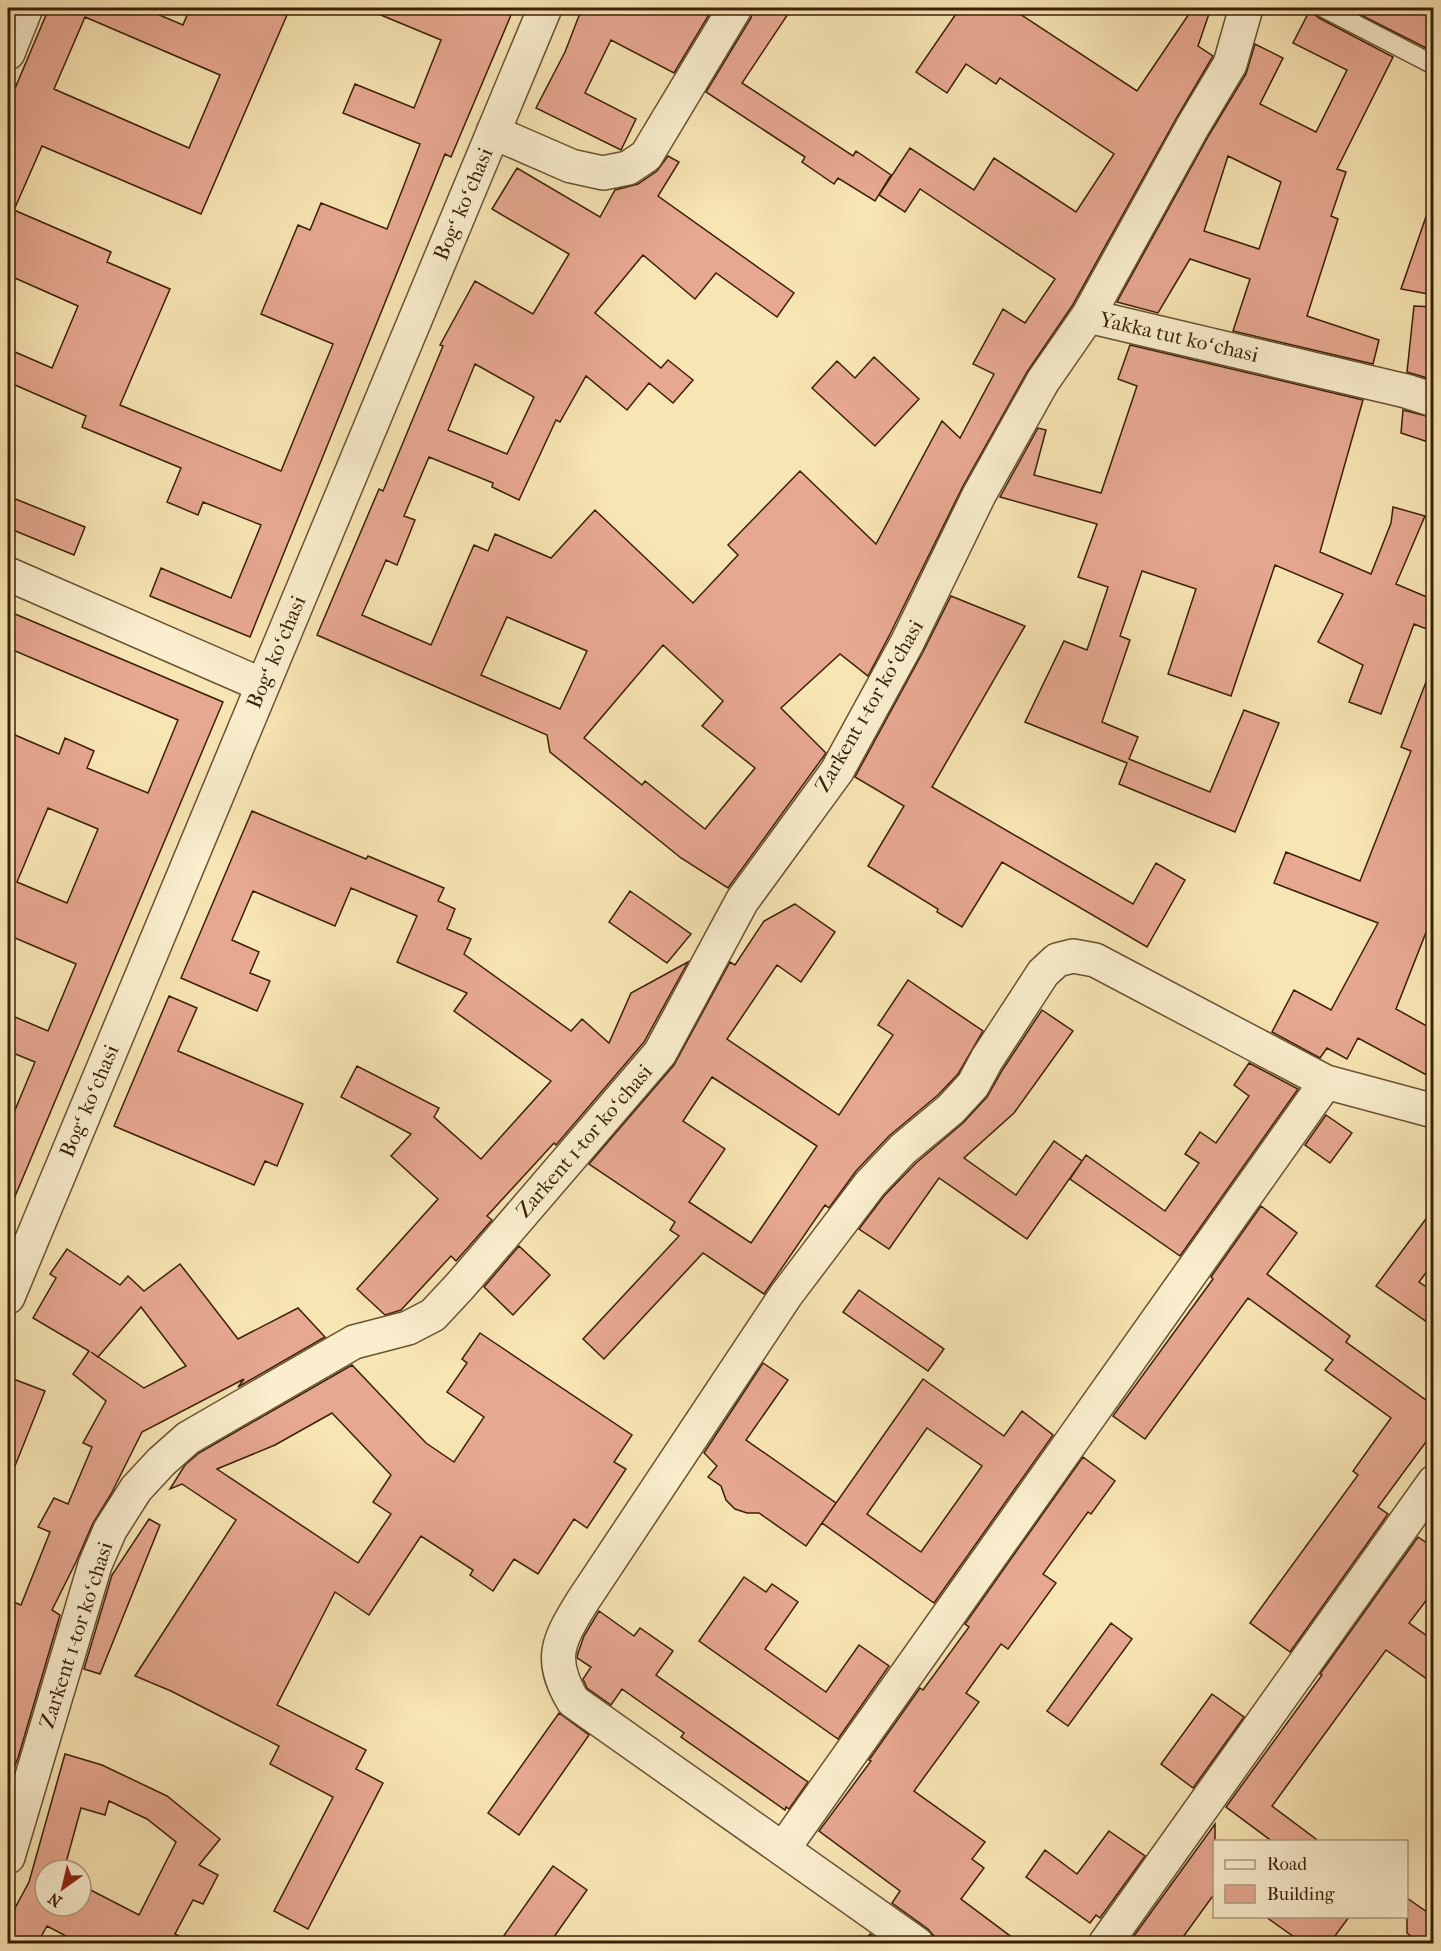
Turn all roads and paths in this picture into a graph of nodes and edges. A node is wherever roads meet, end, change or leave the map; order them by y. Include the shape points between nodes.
1 (26, 8) edge
2 (545, 8) edge
3 (735, 8) edge
4 (1246, 8) edge
5 (1324, 8) edge
6 (8, 53) edge
7 (1430, 63) dead end
8 (493, 132) junction
9 (1088, 316) junction
10 (1434, 400) edge
11 (8, 574) edge
12 (262, 684) junction
13 (1326, 1082) junction
14 (1434, 1111) edge
15 (8, 1297) edge
16 (1434, 1482) edge
17 (783, 1849) junction
18 (8, 1857) edge
19 (917, 1944) edge
20 (1105, 1944) edge

1 - 6 street
2 - 8 street, Bogʻ koʻchasi
3 - 8 street via 646,156 628,168 603,174 571,166
4 - 9 street, Yakka tut koʻchasi via 1230,64
5 - 7 lane
8 - 12 street, Bogʻ koʻchasi
9 - 10 street, Yakka tut koʻchasi
9 - 18 street, Zarkent 1-tor koʻchasi via 1043,381 979,495 907,643 837,771 742,901 660,1053 433,1315 408,1328 354,1342 188,1438 136,1489 110,1530 95,1566
11 - 12 street
12 - 15 street, Bogʻ koʻchasi
13 - 14 street
13 - 17 street
13 - 17 street via 1095,960 1073,956 1057,960 1043,973 974,1085 870,1184 786,1295 563,1632 558,1663 563,1684 573,1701
16 - 20 street
17 - 19 street

